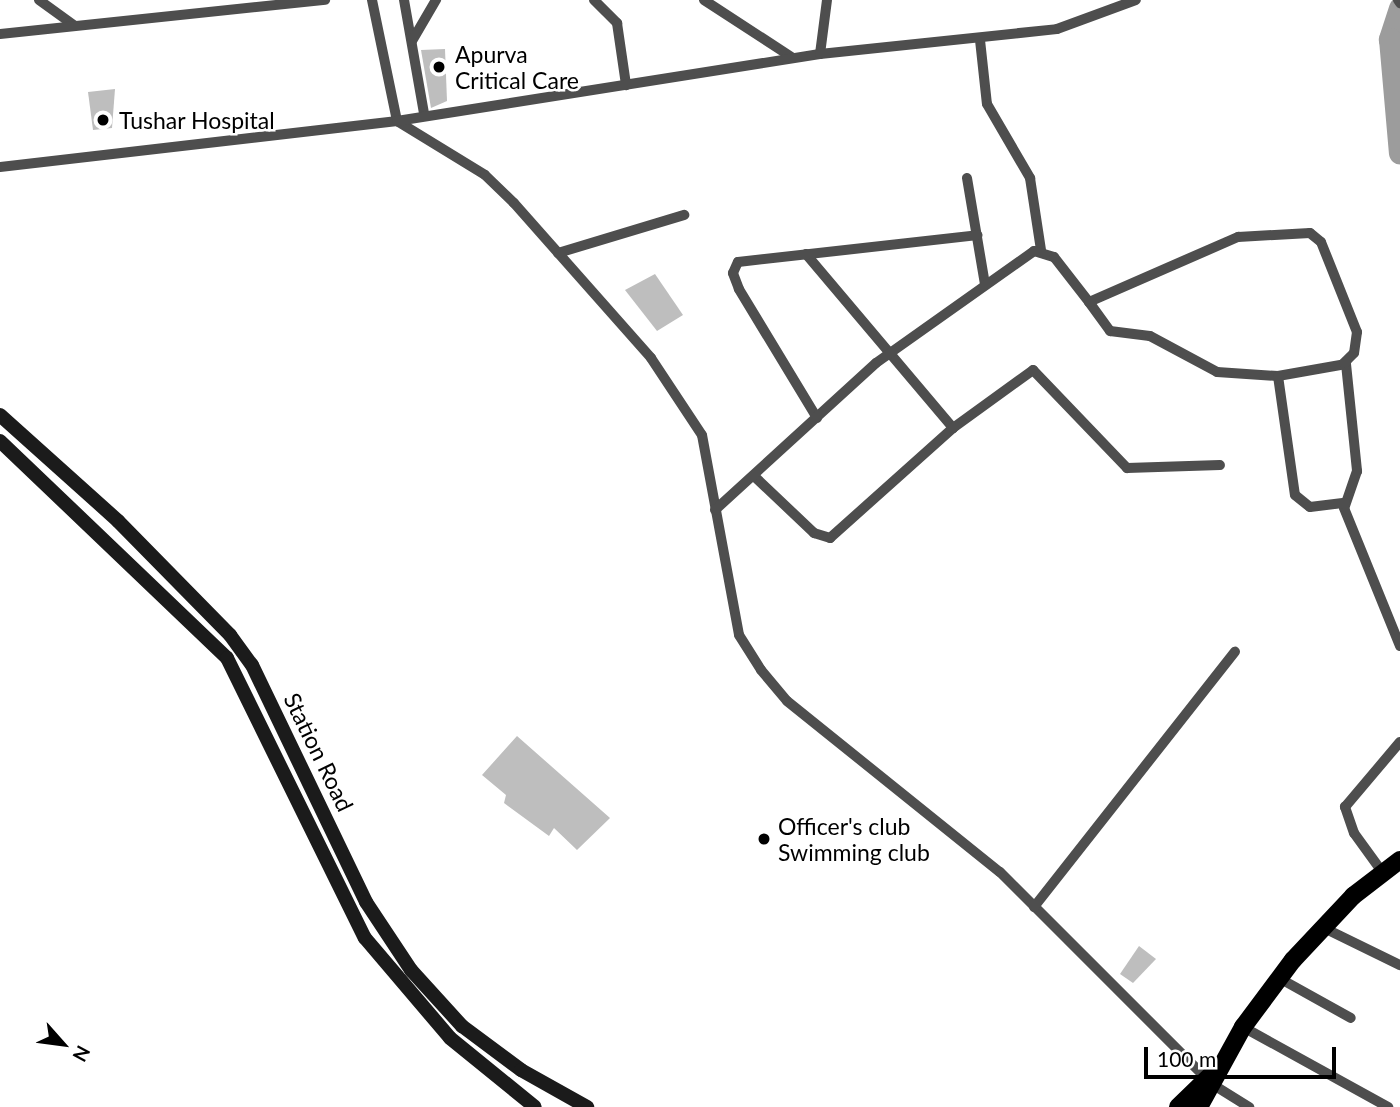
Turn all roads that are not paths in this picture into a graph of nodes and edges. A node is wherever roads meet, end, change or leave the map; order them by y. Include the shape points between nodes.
1 (39, 0) edge
2 (325, 0) edge
3 (372, 0) edge
4 (404, 0) edge
5 (436, 0) edge
6 (594, 0) edge
7 (704, 0) edge
8 (827, 0) edge
9 (1136, 0) edge
10 (252, 4) edge
11 (75, 26) junction
12 (0, 34) edge
13 (980, 40) junction
14 (412, 41) junction
15 (820, 54) junction
16 (793, 58) junction
17 (626, 85) junction
18 (424, 114) junction
19 (397, 121) junction
20 (0, 167) edge
21 (967, 178) dead end
22 (684, 215) dead end
23 (977, 235) junction
24 (1041, 250) junction
25 (558, 253) junction
26 (806, 254) junction
27 (985, 284) junction
28 (1089, 302) junction
29 (889, 353) junction
30 (1343, 363) junction
31 (1278, 376) junction
32 (0, 415) edge
33 (817, 418) junction
34 (953, 428) junction
35 (0, 441) edge
36 (1220, 465) dead end
37 (754, 476) junction
38 (1345, 503) junction
39 (715, 510) junction
40 (230, 635) junction
41 (1400, 646) edge
42 (218, 648) junction
43 (1236, 652) dead end
44 (1400, 742) edge
45 (1400, 860) edge
46 (1383, 873) junction
47 (366, 902) junction
48 (1034, 906) junction
49 (351, 911) junction
50 (1322, 927) junction
51 (1400, 965) edge
52 (1279, 978) junction
53 (1351, 1018) dead end
54 (1243, 1027) junction
55 (1211, 1078) junction
56 (535, 1107) edge
57 (587, 1107) edge
58 (1178, 1107) edge
59 (1199, 1107) edge
60 (1250, 1107) edge
61 (1388, 1107) edge

1 - 11 street
2 - 10 street
3 - 19 street
4 - 14 street
5 - 14 street
6 - 17 street via 617,23
7 - 16 street
8 - 15 street
9 - 13 street via 1057,29
10 - 11 street
11 - 12 street
13 - 15 street
13 - 24 street via 987,104 1030,178
14 - 18 street
15 - 16 street
16 - 17 street
17 - 18 street
18 - 19 street
19 - 20 street
19 - 25 street via 485,175
21 - 23 street
22 - 25 street
23 - 26 street
23 - 27 street
24 - 27 street
24 - 28 street
25 - 39 street via 651,358 702,435
26 - 29 street
26 - 33 street via 738,262 733,273
27 - 29 street
28 - 30 street via 1238,237 1310,233 1321,242 1357,332 1354,352
28 - 31 street via 1117,334 1150,336 1217,372
29 - 33 street
29 - 34 street
30 - 31 street
30 - 38 street via 1357,471
31 - 38 street via 1298,501 1310,507
32 - 40 main road, Station Road via 118,521
33 - 37 street
34 - 36 street via 1033,370 1127,468
34 - 37 street via 830,538 814,533
35 - 42 main road, Station Road
37 - 39 street
38 - 41 street
39 - 48 street via 739,635 761,670 787,701
40 - 42 main road
40 - 47 main road, Station Road via 252,666
42 - 49 main road, Station Road
43 - 48 street
44 - 46 street via 1345,807 1354,833
45 - 46 main road
46 - 50 main road
47 - 49 main road
47 - 57 main road, Station Road via 411,970 462,1026 521,1070
48 - 55 street
49 - 56 main road, Station Road via 369,943 450,1038
50 - 51 street
50 - 52 main road
52 - 53 street
52 - 54 main road
54 - 55 main road
54 - 61 street
55 - 58 main road
55 - 59 main road
55 - 60 street

